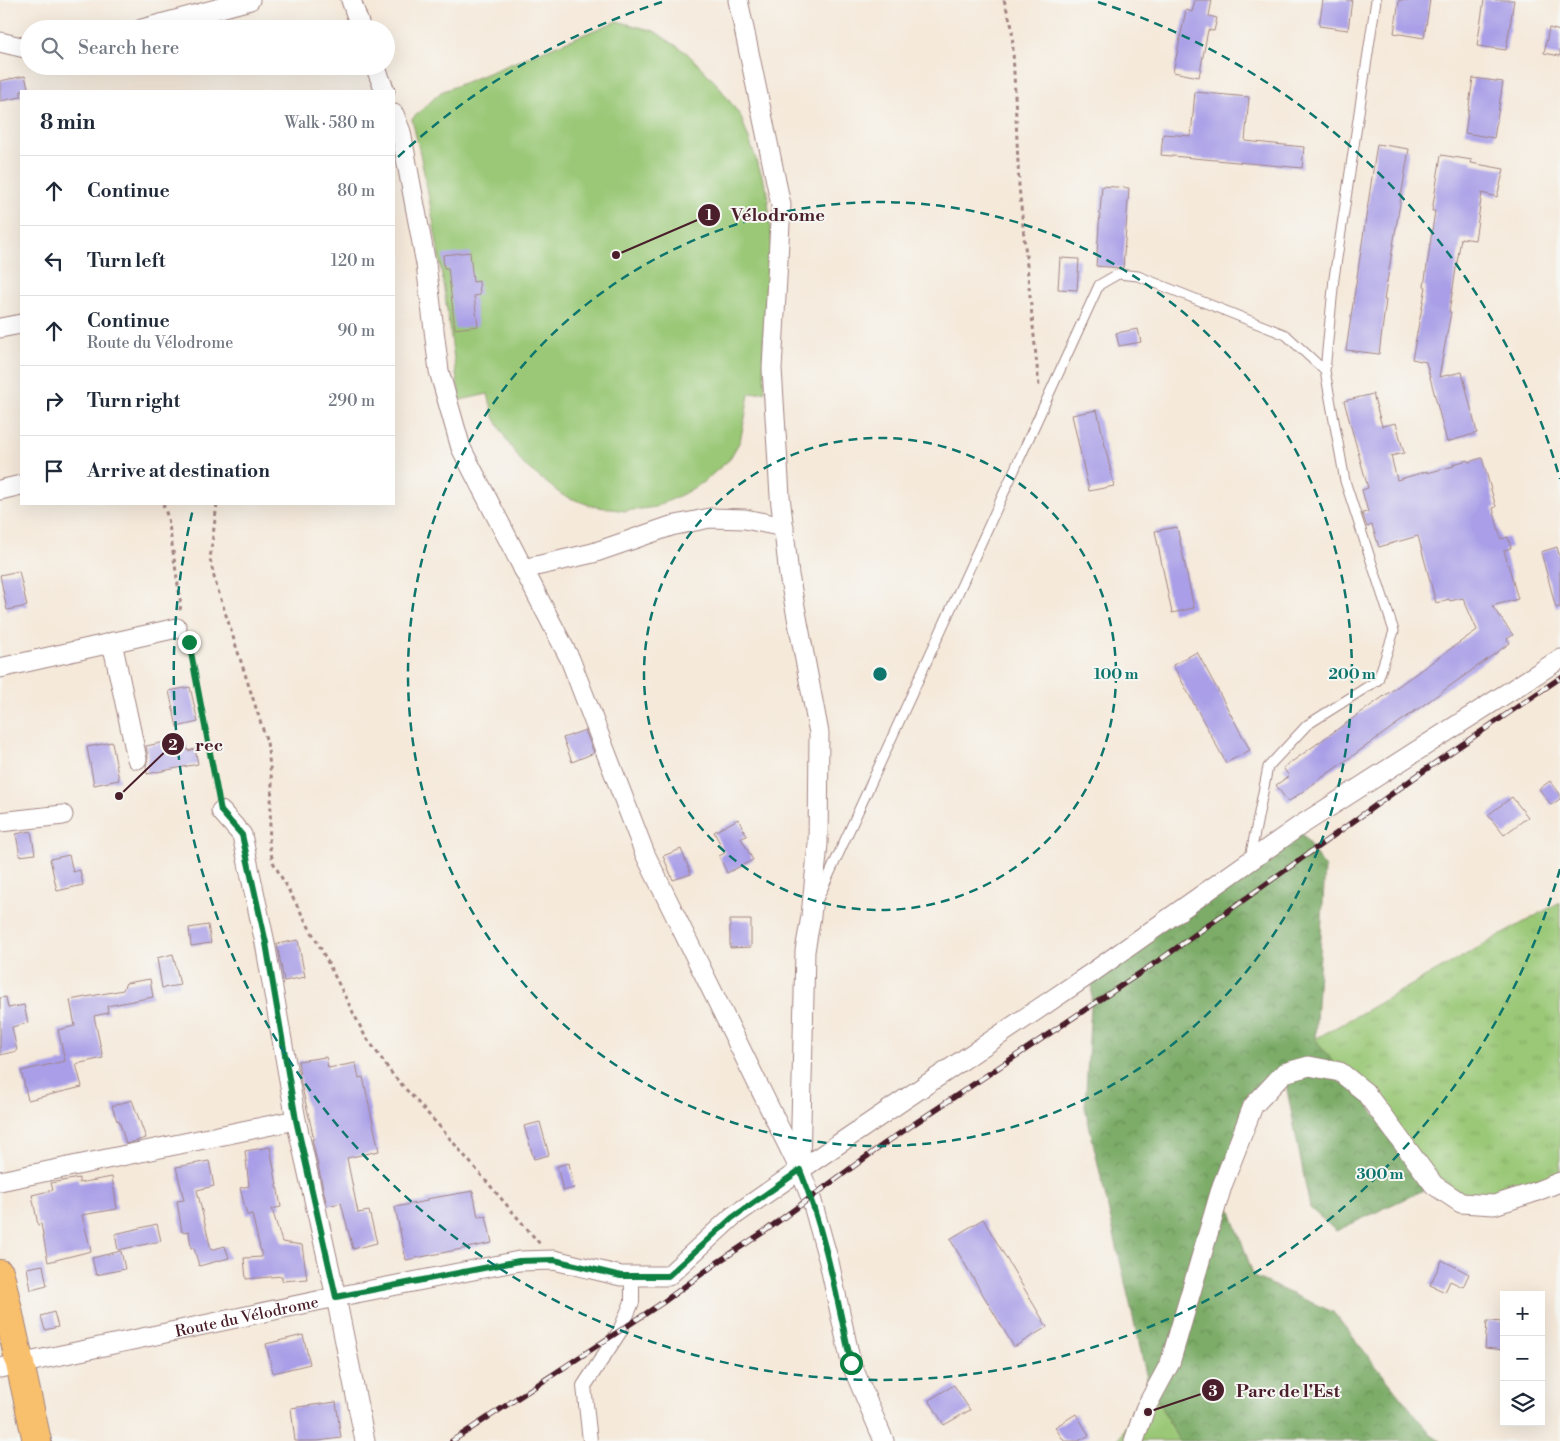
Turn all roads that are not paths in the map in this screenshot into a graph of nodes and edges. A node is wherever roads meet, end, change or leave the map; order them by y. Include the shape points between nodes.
1 (250, 0) edge
2 (351, 0) edge
3 (738, 0) edge
4 (1376, 0) edge
5 (176, 20) edge
6 (358, 20) edge
7 (0, 42) edge
8 (20, 47) edge
9 (379, 75) edge
10 (385, 90) edge
11 (395, 117) edge
12 (20, 324) edge
13 (0, 328) edge
14 (1325, 371) junction
15 (20, 486) edge
16 (0, 490) edge
17 (784, 527) junction
18 (523, 569) junction
19 (183, 635) road end
20 (112, 642) junction
21 (1560, 658) edge
22 (0, 668) edge
23 (137, 759) dead end
24 (221, 811) road end
25 (63, 815) dead end
26 (0, 822) edge
27 (1250, 861) junction
28 (811, 916) junction
29 (296, 1120) junction
30 (800, 1170) junction
31 (0, 1181) edge
32 (1560, 1182) edge
33 (0, 1274) edge
34 (632, 1276) junction
35 (336, 1297) junction
36 (10, 1366) edge
37 (37, 1441) edge
38 (365, 1441) edge
39 (590, 1441) edge
40 (884, 1441) edge
41 (1134, 1441) edge

1 - 5 street
2 - 6 street
3 - 17 street via 781,204 772,370
4 - 14 lane via 1334,278
7 - 8 street
9 - 10 street
11 - 18 street via 401,132 426,264 439,371 461,448
12 - 13 street
14 - 27 lane via 1345,481 1394,631 1378,680 1307,724 1268,767
14 - 28 lane via 1286,334 1138,276 1118,274 1099,285
15 - 16 street
17 - 18 street via 745,519 710,518 671,526 593,553
17 - 28 street via 789,575 819,733 818,844
18 - 30 street via 570,659 645,854
19 - 20 street
20 - 22 street
20 - 23 street
21 - 27 street, Route du Vélodrome
24 - 29 street via 242,835 266,943
25 - 26 street
27 - 30 street, Route du Vélodrome
28 - 30 street via 804,951
29 - 31 street
29 - 35 street
30 - 34 street, Route du Vélodrome via 732,1218 668,1276
30 - 40 street via 829,1262 851,1363
32 - 41 street via 1494,1205 1460,1203 1434,1185 1365,1092 1340,1072 1309,1066 1284,1073 1253,1106 1222,1186 1170,1363 1145,1408
33 - 36 main road
34 - 35 street, Route du Vélodrome via 554,1260 519,1261
34 - 39 street via 632,1302 620,1331 584,1386
35 - 36 street, Route du Vélodrome
35 - 38 street
36 - 37 main road

